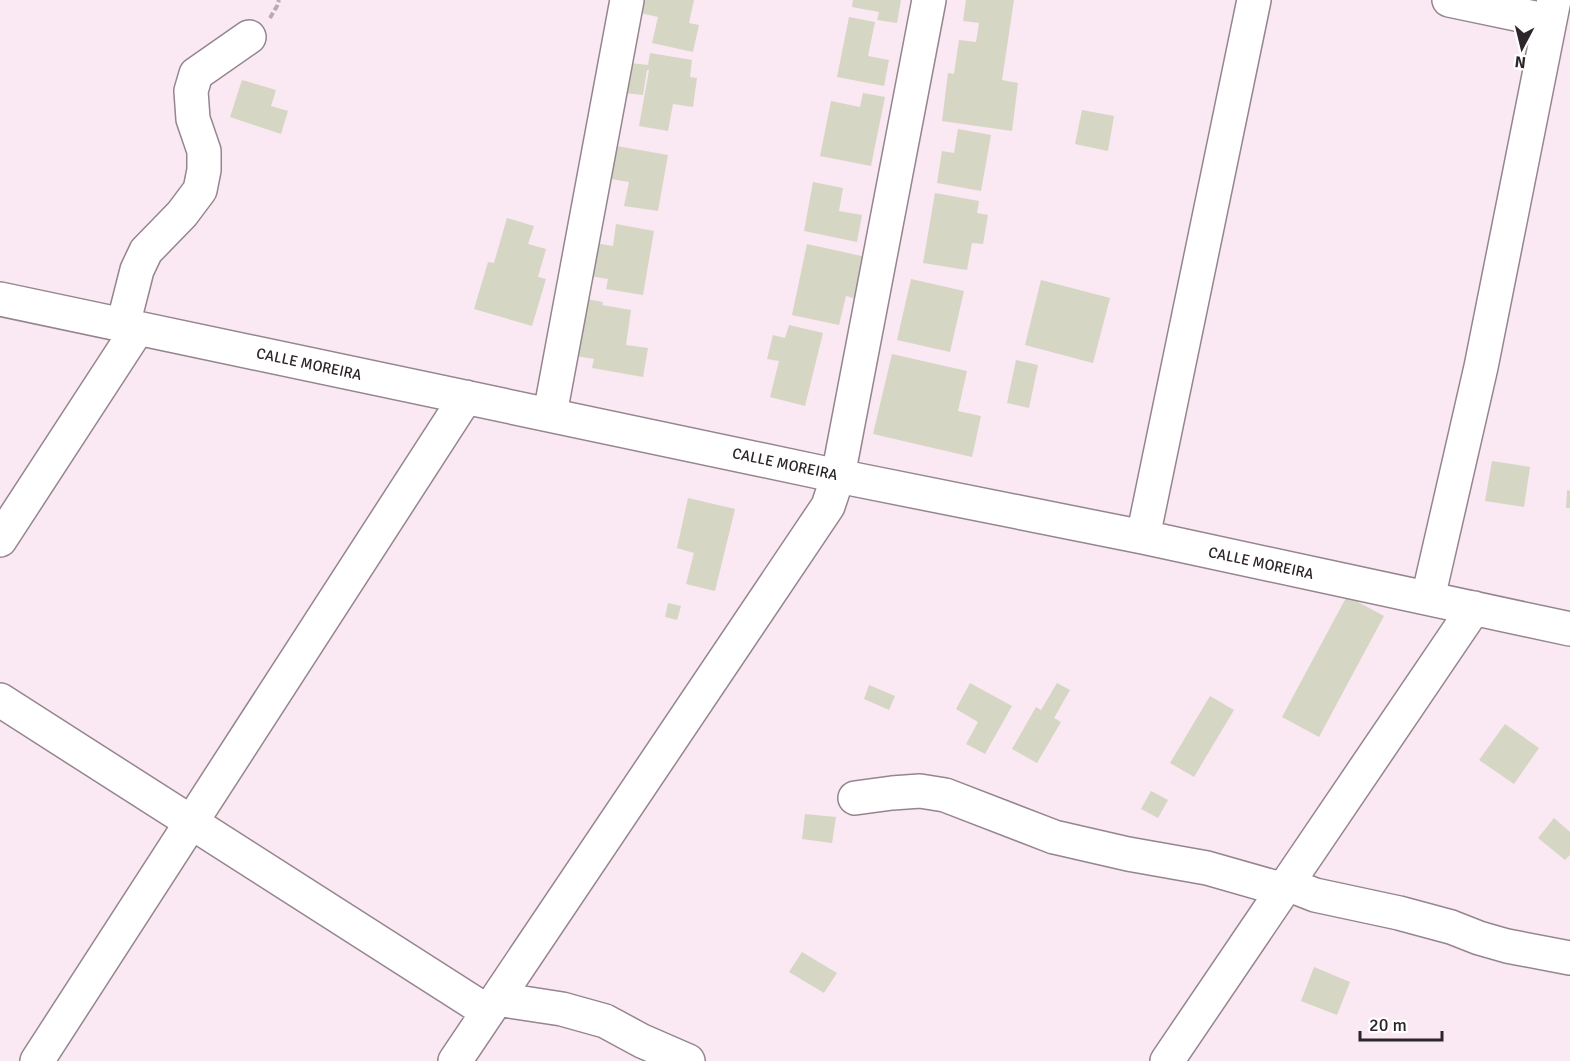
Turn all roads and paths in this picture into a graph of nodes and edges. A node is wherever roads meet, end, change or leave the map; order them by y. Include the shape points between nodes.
1 (627, 0) edge
2 (929, 0) edge
3 (1254, 0) edge
4 (1449, 0) edge
5 (1551, 10) edge
6 (249, 37) dead end
7 (0, 298) edge
8 (131, 326) junction
9 (466, 397) junction
10 (550, 414) junction
11 (838, 476) junction
12 (1143, 537) junction
13 (0, 540) edge
14 (1428, 598) junction
15 (1474, 608) junction
16 (1570, 629) edge
17 (0, 700) edge
18 (855, 798) dead end
19 (192, 823) junction
20 (1285, 887) junction
21 (1570, 958) edge
22 (492, 1006) junction
23 (37, 1061) edge
24 (455, 1061) edge
25 (688, 1061) edge
26 (1167, 1061) edge

1 - 10 street
2 - 11 street
3 - 12 street
4 - 5 street
5 - 14 street via 1481,367
6 - 8 street via 196,74 191,91 193,119 204,151 200,190 146,251 137,270
7 - 8 street, CALLE MOREIRA
8 - 9 street, CALLE MOREIRA
8 - 13 street
9 - 10 street, CALLE MOREIRA
9 - 19 street
10 - 11 street, CALLE MOREIRA
11 - 12 street, CALLE MOREIRA
11 - 22 street via 828,506
12 - 14 street, CALLE MOREIRA
14 - 15 street, CALLE MOREIRA
15 - 16 street, CALLE MOREIRA
15 - 20 street
17 - 19 street
18 - 20 street via 920,791 945,795 1054,837
19 - 22 street
19 - 23 street
20 - 21 street via 1431,921 1508,946
20 - 26 street
22 - 24 street
22 - 25 street via 561,1009 605,1022

